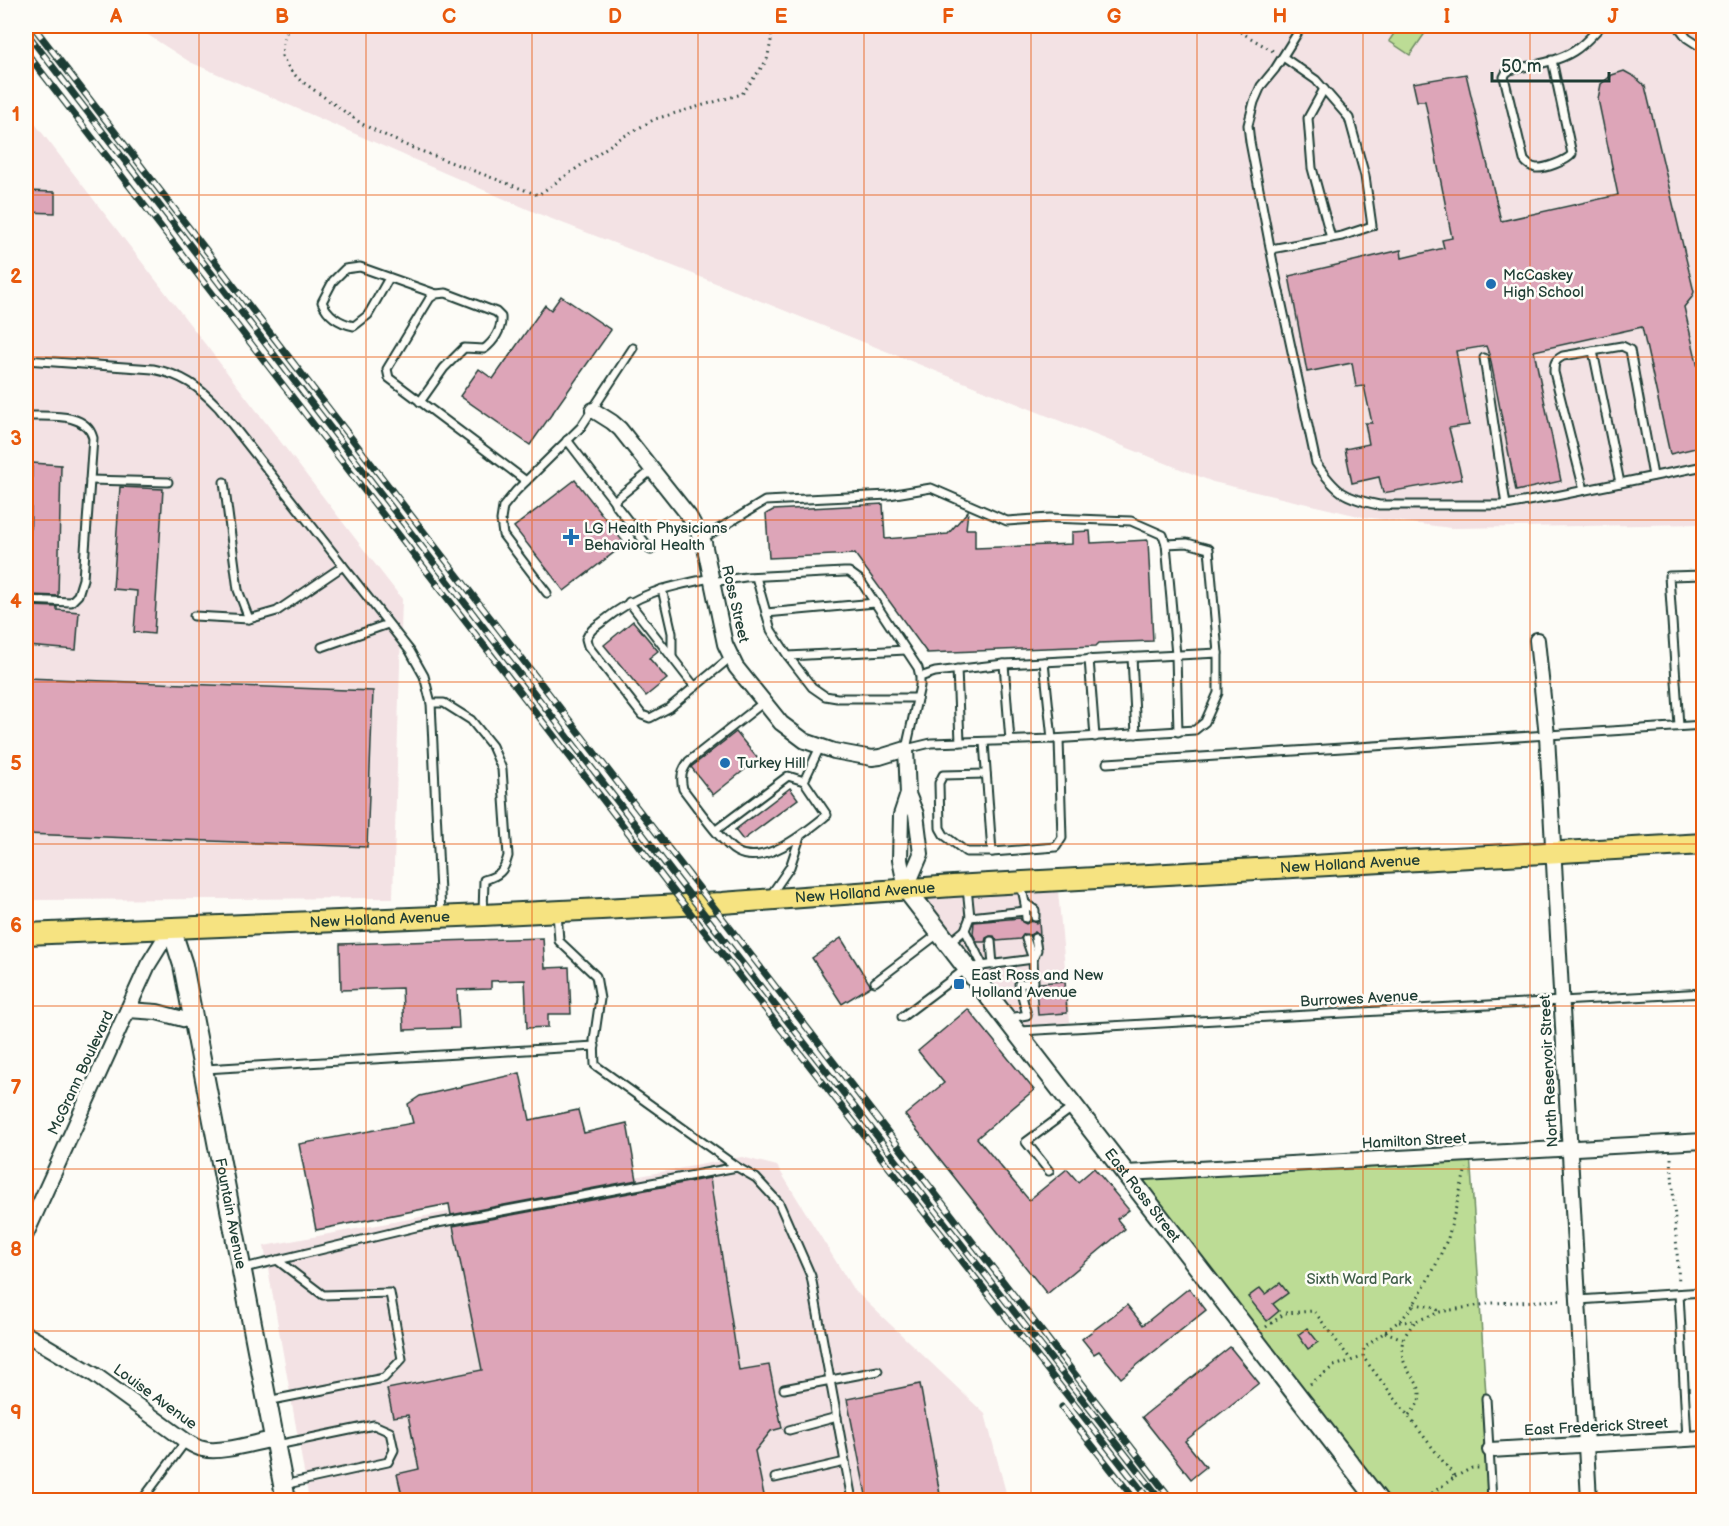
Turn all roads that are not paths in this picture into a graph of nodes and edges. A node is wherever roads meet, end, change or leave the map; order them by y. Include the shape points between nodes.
1 (1300, 26) edge
2 (1601, 26) edge
3 (1678, 26) edge
4 (1704, 49) edge
5 (1282, 57) junction
6 (1552, 60) junction
7 (1324, 89) junction
8 (1331, 238) junction
9 (1271, 249) junction
10 (389, 278) junction
11 (436, 294) junction
12 (633, 348) dead end
13 (1593, 351) junction
14 (1484, 358) dead end
15 (26, 360) edge
16 (420, 402) junction
17 (593, 410) junction
18 (26, 416) edge
19 (567, 440) junction
20 (1704, 466) edge
21 (652, 470) junction
22 (1653, 476) junction
23 (90, 480) junction
24 (526, 481) junction
25 (168, 482) dead end
26 (224, 482) dead end
27 (1620, 483) junction
28 (1584, 490) junction
29 (614, 501) junction
30 (1506, 505) junction
31 (702, 539) junction
32 (1166, 544) junction
33 (651, 550) dead end
34 (343, 566) junction
35 (1704, 575) edge
36 (756, 577) junction
37 (711, 580) junction
38 (662, 589) junction
39 (547, 592) dead end
40 (26, 600) edge
41 (629, 602) junction
42 (875, 603) junction
43 (766, 613) junction
44 (194, 616) dead end
45 (249, 618) junction
46 (388, 624) junction
47 (1536, 640) dead end
48 (322, 647) dead end
49 (906, 650) junction
50 (1218, 653) junction
51 (1176, 654) junction
52 (672, 657) junction
53 (731, 657) junction
54 (788, 657) junction
55 (1132, 657) junction
56 (1089, 659) junction
57 (1044, 662) junction
58 (1004, 664) junction
59 (957, 669) junction
60 (920, 677) junction
61 (695, 687) junction
62 (917, 698) junction
63 (764, 702) junction
64 (431, 704) junction
65 (1704, 724) edge
66 (1679, 726) junction
67 (1178, 732) junction
68 (1136, 734) junction
69 (1546, 736) junction
70 (1095, 737) junction
71 (1055, 739) junction
72 (1010, 741) junction
73 (960, 742) junction
74 (984, 742) junction
75 (820, 747) junction
76 (906, 749) junction
77 (1107, 763) dead end
78 (986, 774) junction
79 (804, 781) junction
80 (908, 794) junction
81 (716, 830) junction
82 (800, 837) junction
83 (1704, 844) edge
84 (992, 852) junction
85 (1553, 852) junction
86 (1020, 882) junction
87 (967, 885) junction
88 (906, 889) junction
89 (767, 901) junction
90 (1025, 910) junction
91 (557, 911) junction
92 (483, 915) junction
93 (441, 917) junction
94 (970, 917) junction
95 (1035, 917) dead end
96 (171, 928) junction
97 (964, 930) junction
98 (26, 934) edge
99 (944, 938) junction
100 (1035, 938) dead end
101 (1026, 939) dead end
102 (991, 941) dead end
103 (1033, 958) junction
104 (993, 965) junction
105 (975, 967) junction
106 (875, 982) dead end
107 (1704, 993) edge
108 (1561, 1001) junction
109 (128, 1010) junction
110 (902, 1017) dead end
111 (194, 1022) junction
112 (1011, 1025) junction
113 (595, 1046) junction
114 (203, 1069) junction
115 (1074, 1107) junction
116 (1704, 1141) edge
117 (1570, 1149) junction
118 (737, 1167) junction
119 (1048, 1171) dead end
120 (1126, 1173) junction
121 (26, 1234) edge
122 (277, 1260) junction
123 (241, 1269) junction
124 (1704, 1292) edge
125 (1680, 1294) junction
126 (1578, 1300) junction
127 (26, 1334) edge
128 (878, 1371) dead end
129 (830, 1380) junction
130 (784, 1389) dead end
131 (1486, 1398) dead end
132 (267, 1401) junction
133 (837, 1417) junction
134 (789, 1430) dead end
135 (1704, 1438) edge
136 (1687, 1439) junction
137 (186, 1441) junction
138 (275, 1442) junction
139 (1586, 1444) junction
140 (1490, 1450) dead end
141 (845, 1462) junction
142 (774, 1478) dead end
143 (285, 1493) edge
144 (142, 1500) edge
145 (852, 1500) edge
146 (1378, 1500) edge
147 (1492, 1500) edge
148 (1589, 1500) edge

1 - 5 lane
2 - 6 lane via 1574,51
3 - 4 lane via 1687,38
5 - 7 lane
5 - 9 lane via 1261,86 1248,125
6 - 6 lane via 1510,70 1504,78 1524,160 1538,169 1568,160 1572,154
7 - 8 lane via 1308,118 1312,168
7 - 8 lane via 1349,118 1365,176 1372,225
8 - 9 lane
9 - 30 lane via 1316,463 1328,481 1346,496 1379,505
10 - 10 lane via 360,267 345,269 322,302 327,313 354,326 368,315
10 - 11 lane
11 - 16 lane via 387,369 389,378
11 - 16 lane via 446,293 496,312 502,324 484,349 464,348
12 - 17 lane
13 - 22 lane via 1622,346 1630,350
13 - 27 lane
13 - 28 lane via 1563,356 1554,363
14 - 30 lane
15 - 34 lane via 153,369 190,382 219,408
16 - 24 lane
17 - 19 lane
17 - 21 street, Ross Street via 620,429
18 - 23 lane via 72,418 91,430
19 - 24 lane
19 - 29 lane
20 - 22 lane
21 - 29 lane
21 - 31 street, Ross Street
22 - 27 lane
23 - 25 lane
23 - 40 lane via 84,579 78,595 71,602
24 - 39 lane via 503,507 503,535
26 - 45 lane via 238,590
27 - 28 lane
28 - 30 lane
29 - 33 lane
31 - 32 lane via 765,501 931,489 1007,521 1131,521 1163,535
31 - 37 street, Ross Street
32 - 50 lane via 1187,543 1209,549
32 - 51 lane
34 - 45 lane via 277,611
34 - 46 lane
35 - 66 lane via 1669,576
36 - 37 lane
36 - 42 lane via 849,572 860,580
36 - 43 lane
37 - 38 lane
37 - 53 street, Ross Street via 721,631
38 - 41 lane
38 - 52 lane via 672,633
41 - 52 lane
41 - 61 lane via 588,633 588,646 642,715 650,718 669,708
42 - 43 lane
42 - 49 lane
43 - 54 lane via 771,630
44 - 45 lane
46 - 48 lane
46 - 64 lane via 417,662
47 - 69 street, North Reservoir Street
49 - 54 lane
49 - 60 lane
50 - 51 lane
50 - 67 lane via 1218,693 1205,722 1195,730
51 - 55 lane
51 - 67 lane
52 - 61 lane
53 - 61 lane
53 - 63 street, Ross Street
54 - 62 lane via 812,687 825,696
55 - 56 lane
55 - 68 lane
56 - 57 lane
56 - 70 lane
57 - 58 lane
57 - 71 lane
58 - 59 lane
58 - 72 lane
59 - 60 lane
59 - 73 lane
60 - 62 lane
62 - 76 lane
63 - 75 street, Ross Street via 793,733
63 - 81 lane via 689,761 683,770 683,789
64 - 92 lane via 444,703 471,720 492,746 502,769 508,856 505,867 495,877 484,880
64 - 93 lane
65 - 66 lane
66 - 69 lane
67 - 68 lane
68 - 70 lane
69 - 77 lane
69 - 85 street, North Reservoir Street
70 - 71 lane
71 - 72 lane
71 - 84 lane via 1062,838 1056,847
72 - 74 lane
73 - 74 lane
73 - 76 lane
74 - 78 lane
75 - 76 street, Ross Street via 872,758
75 - 79 lane
76 - 80 street
78 - 84 lane
78 - 84 lane via 943,775 939,783 940,828 966,852
79 - 81 lane via 788,776
79 - 82 lane via 827,815
80 - 88 street via 901,814 900,860
80 - 88 street via 916,814 921,854
81 - 82 lane via 726,843 749,856 762,855
82 - 89 lane via 790,867
83 - 85 main road, New Holland Avenue
85 - 86 main road, New Holland Avenue
85 - 108 street, North Reservoir Street
86 - 87 main road, New Holland Avenue
86 - 90 lane
87 - 88 main road, New Holland Avenue
87 - 94 lane
88 - 89 main road, New Holland Avenue
88 - 99 street, East Ross Street
89 - 91 main road, New Holland Avenue
90 - 94 lane via 988,918
90 - 95 lane via 1035,910
91 - 92 main road, New Holland Avenue
91 - 113 lane via 559,941 596,976 600,999
92 - 93 main road, New Holland Avenue
93 - 96 main road, New Holland Avenue
94 - 97 lane
96 - 98 main road, New Holland Avenue
96 - 109 street, McGrann Boulevard via 148,965
96 - 111 street, Fountain Avenue
97 - 99 lane
97 - 105 lane
99 - 105 street, East Ross Street
99 - 106 lane
100 - 103 lane via 1037,950
101 - 103 lane
102 - 104 lane
103 - 104 lane
103 - 112 lane via 1034,982 1020,984 1027,1015
104 - 105 lane
105 - 110 lane
105 - 112 street, East Ross Street
107 - 108 lane, Burrowes Avenue
108 - 112 lane, Burrowes Avenue
108 - 117 street, North Reservoir Street
109 - 111 street via 157,1012
109 - 121 street, McGrann Boulevard
111 - 114 street, Fountain Avenue
112 - 115 street, East Ross Street
113 - 114 lane
113 - 118 lane via 595,1065
114 - 123 street, Fountain Avenue
115 - 119 lane via 1026,1142
115 - 120 street, East Ross Street
116 - 117 street, Hamilton Street
117 - 120 street, Hamilton Street
117 - 126 street, North Reservoir Street
118 - 122 lane via 416,1227
118 - 129 lane via 756,1178 779,1203 793,1234 811,1276
120 - 146 street, East Ross Street
122 - 123 lane
122 - 132 lane via 323,1295 390,1293 402,1359 384,1378
123 - 132 street, Fountain Avenue
124 - 125 lane
125 - 126 lane
125 - 136 lane
126 - 139 street, North Reservoir Street
127 - 137 street, Louise Avenue via 95,1375
128 - 129 lane
129 - 130 lane
129 - 133 lane
131 - 147 lane
132 - 138 street, Fountain Avenue
133 - 134 lane
133 - 141 lane
135 - 136 street, East Frederick Street
136 - 139 street, East Frederick Street
137 - 138 street, Louise Avenue via 210,1450
137 - 144 lane
138 - 143 street, Fountain Avenue
138 - 143 lane via 374,1425 390,1432 394,1450 388,1462
139 - 140 street, East Frederick Street
139 - 148 street, North Reservoir Street
141 - 142 lane
141 - 145 lane

